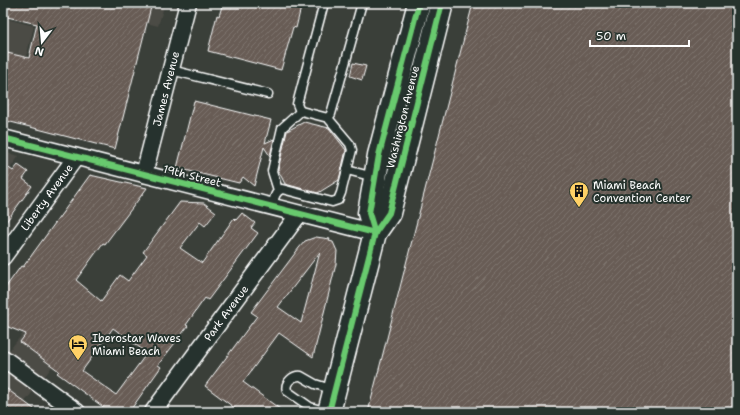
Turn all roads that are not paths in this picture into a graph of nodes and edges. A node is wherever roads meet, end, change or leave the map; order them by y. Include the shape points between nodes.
1 (188, 3) edge
2 (324, 3) edge
3 (362, 3) edge
4 (419, 3) edge
5 (442, 3) edge
6 (171, 70) junction
7 (268, 94) dead end
8 (301, 111) junction
9 (328, 118) junction
10 (3, 138) edge
11 (76, 157) junction
12 (347, 170) junction
13 (144, 174) junction
14 (375, 177) junction
15 (278, 190) junction
16 (272, 207) junction
17 (299, 214) junction
18 (375, 233) junction
19 (3, 257) edge
20 (3, 358) edge
21 (335, 390) junction
22 (77, 412) edge
23 (153, 412) edge
24 (329, 412) edge

1 - 6 street, James Avenue
2 - 8 lane via 297,104
3 - 9 lane
4 - 14 main road, Washington Avenue
5 - 18 main road, Washington Avenue via 388,213
6 - 7 lane
6 - 13 street, James Avenue
8 - 9 lane
8 - 15 lane via 282,128 272,171
9 - 12 lane via 350,144 352,150
10 - 11 street, 19th Street
11 - 13 street, 19th Street
11 - 19 street, Liberty Avenue
12 - 14 lane
12 - 15 lane via 338,200 332,202
13 - 16 street, 19th Street
14 - 18 main road, Washington Avenue via 369,213
15 - 16 lane
16 - 17 street, 19th Street
17 - 18 street, 19th Street
17 - 23 street, Park Avenue
18 - 21 main road, Washington Avenue
20 - 22 street
21 - 24 main road, Washington Avenue
21 - 24 lane via 314,384 302,376 295,377 287,383 287,391 309,406

